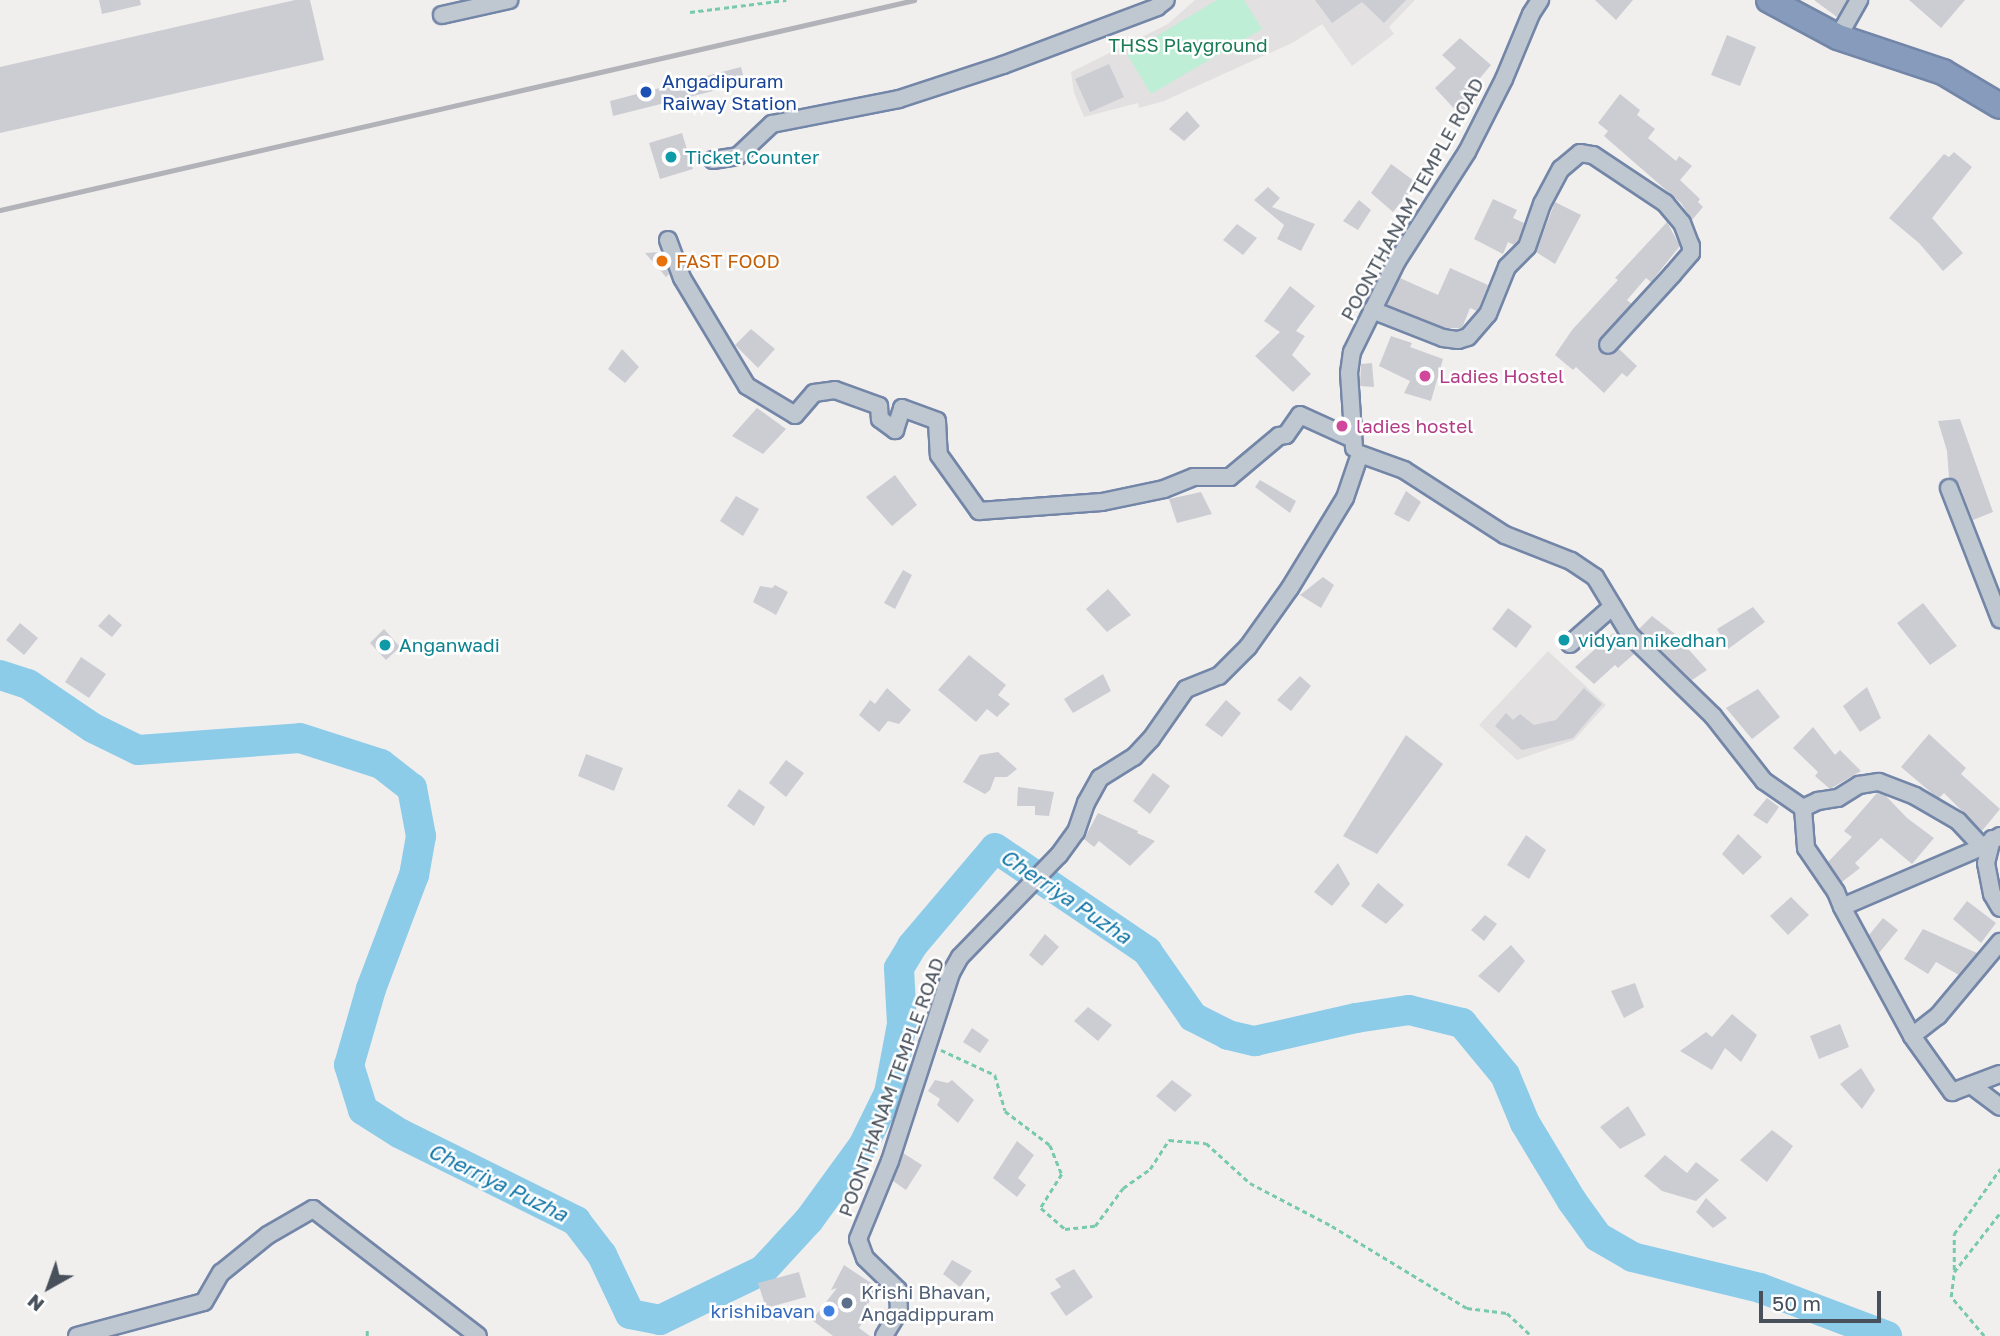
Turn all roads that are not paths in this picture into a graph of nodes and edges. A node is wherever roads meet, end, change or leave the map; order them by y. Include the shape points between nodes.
1 (509, 0) edge
2 (1166, 0) edge
3 (1540, 0) edge
4 (1769, 0) edge
5 (1859, 0) edge
6 (442, 15) dead end
7 (1838, 37) junction
8 (2000, 106) edge
9 (713, 160) dead end
10 (668, 240) dead end
11 (1372, 310) junction
12 (1608, 345) dead end
13 (1353, 439) junction
14 (1360, 454) junction
15 (1949, 488) dead end
16 (1613, 606) junction
17 (2000, 619) edge
18 (1570, 644) dead end
19 (1803, 808) junction
20 (1991, 841) edge
21 (1842, 907) junction
22 (2000, 908) edge
23 (2000, 942) edge
24 (1912, 1036) junction
25 (2000, 1074) edge
26 (1971, 1085) junction
27 (2000, 1107) edge
28 (77, 1336) edge
29 (478, 1336) edge
30 (884, 1336) edge

1 - 6 street
2 - 9 street via 1003,65 899,99 772,124 738,156
3 - 11 street, POONTHANAM TEMPLE ROAD via 1467,152 1397,261
4 - 7 highway
5 - 7 street
7 - 8 highway via 1943,72
10 - 13 street via 682,278 747,386 795,415 814,393 835,390 879,407 880,419 895,430 902,408 937,421 939,455 979,512 1102,502 1164,489 1194,477 1230,478 1286,435 1300,415
11 - 12 street via 1443,338 1468,337 1488,314 1507,267 1527,247 1561,169 1580,153 1593,155 1665,203 1690,237 1691,254
11 - 13 street, POONTHANAM TEMPLE ROAD via 1352,352
13 - 14 street, POONTHANAM TEMPLE ROAD
14 - 16 street via 1404,470 1505,535 1584,568
14 - 30 street, POONTHANAM TEMPLE ROAD via 1345,498 1248,647 1219,676 1186,689 1134,757 1100,778 1076,832 1059,855 960,957 890,1161 858,1239 865,1258 898,1290 899,1311
15 - 17 street
16 - 18 street
16 - 19 street via 1630,635 1713,716 1764,781
19 - 20 street via 1878,782 1915,796
19 - 21 street via 1806,848
20 - 21 street
20 - 22 street via 1986,863
21 - 24 street
23 - 24 street via 1938,1016
24 - 26 street via 1952,1092
25 - 26 street
26 - 27 street
28 - 29 street via 204,1301 221,1273 268,1235 313,1209

